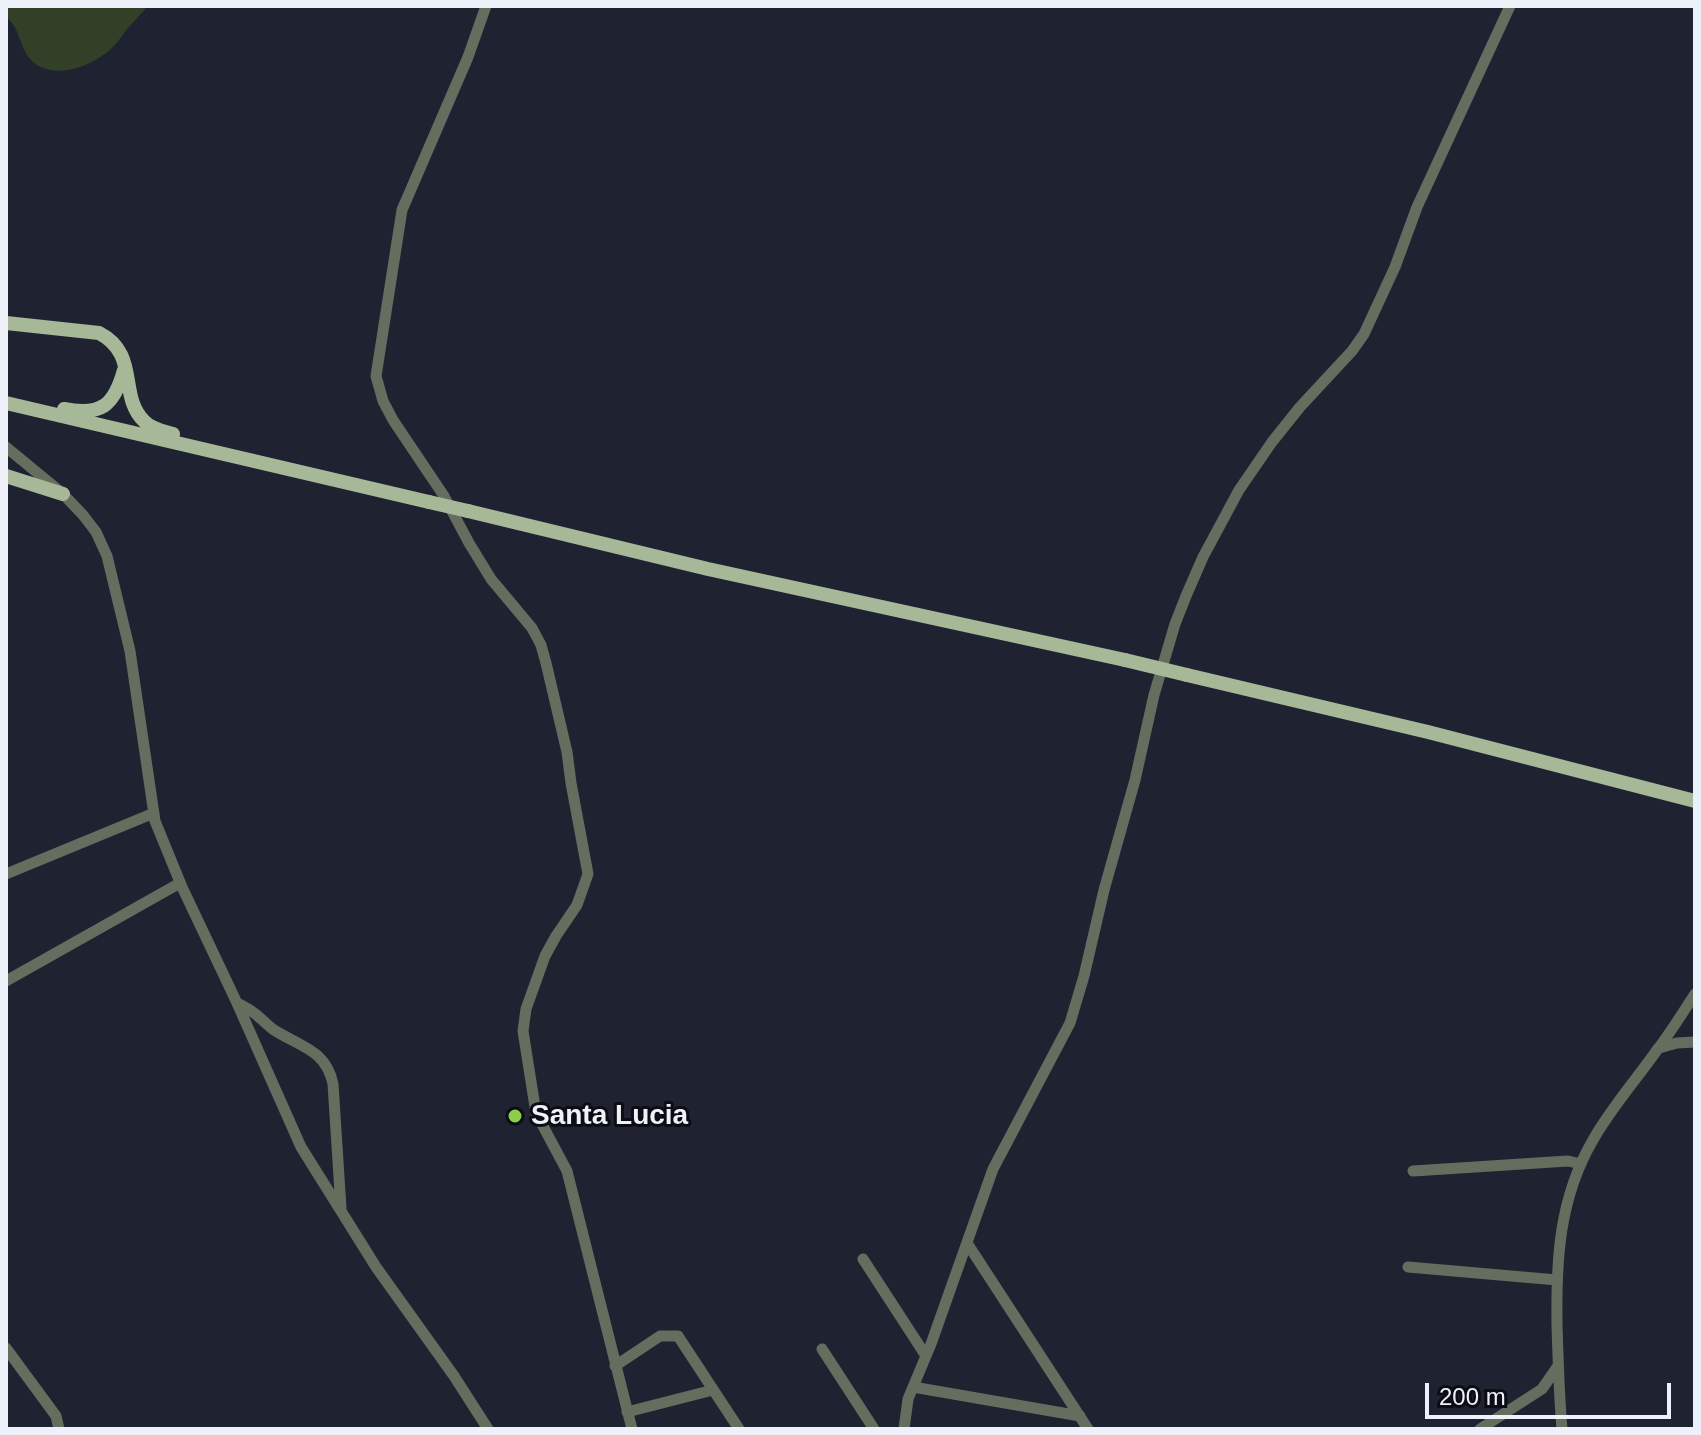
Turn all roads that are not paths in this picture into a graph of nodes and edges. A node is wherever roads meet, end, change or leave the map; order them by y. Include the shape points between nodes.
1 (486, 6) edge
2 (1510, 6) edge
3 (6, 323) edge
4 (126, 366) junction
5 (6, 403) edge
6 (24, 407) junction
7 (6, 447) edge
8 (201, 449) junction
9 (6, 476) edge
10 (63, 494) junction
11 (1695, 801) edge
12 (154, 813) junction
13 (6, 874) edge
14 (180, 883) junction
15 (6, 981) edge
16 (1695, 994) edge
17 (237, 1003) junction
18 (1695, 1042) edge
19 (1659, 1048) junction
20 (1581, 1164) junction
21 (1413, 1171) dead end
22 (341, 1212) junction
23 (967, 1243) junction
24 (863, 1259) dead end
25 (1408, 1267) dead end
26 (1557, 1280) junction
27 (6, 1348) edge
28 (822, 1349) dead end
29 (926, 1356) junction
30 (615, 1366) junction
31 (1558, 1366) junction
32 (913, 1387) junction
33 (1542, 1389) junction
34 (713, 1390) junction
35 (1560, 1404) junction
36 (627, 1412) junction
37 (1080, 1416) junction
38 (59, 1429) edge
39 (488, 1429) edge
40 (632, 1429) edge
41 (739, 1429) edge
42 (874, 1429) edge
43 (904, 1429) edge
44 (1088, 1429) edge
45 (1480, 1429) edge
46 (1562, 1429) edge

1 - 30 street via 402,210 376,376 393,420 491,579 541,645 567,752 588,874 577,905 545,956 523,1031 536,1113 567,1171
2 - 23 street via 1364,334 1272,442 1203,557 1154,695 1070,1023 993,1169
3 - 4 main road via 99,333 120,350
4 - 6 main road via 110,402 96,410
4 - 8 main road via 134,406 144,421 186,437
5 - 6 main road
6 - 8 main road
7 - 10 street
8 - 11 main road, bridge via 708,569 1125,660
9 - 10 main road
10 - 12 street via 96,532 107,556 130,651
12 - 13 street
12 - 14 street
14 - 15 street
14 - 17 street
16 - 19 street
17 - 22 street via 301,1147
17 - 22 street via 322,1059 330,1070
18 - 19 street
19 - 20 street via 1592,1140
20 - 21 street
20 - 26 street via 1565,1211
22 - 39 street
23 - 29 street
23 - 37 street
24 - 29 street
25 - 26 street
26 - 31 street
27 - 38 street via 56,1416
28 - 42 street
29 - 32 street
30 - 34 street via 660,1336 678,1336
30 - 36 street
31 - 33 street
31 - 35 street
32 - 37 street
32 - 43 street
33 - 35 street
33 - 45 street
34 - 36 street
34 - 41 street
35 - 46 street
36 - 40 street
37 - 44 street

